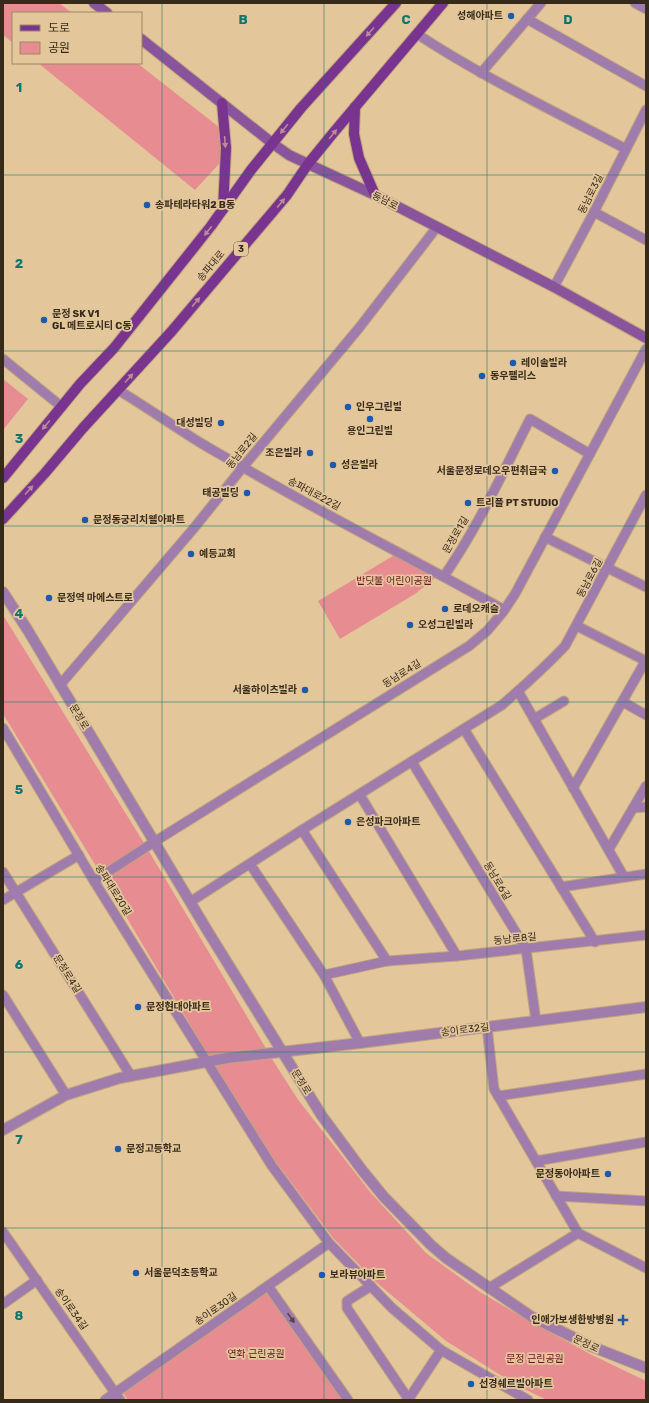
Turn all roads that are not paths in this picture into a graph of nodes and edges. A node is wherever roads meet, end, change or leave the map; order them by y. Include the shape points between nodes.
1 (94, 3) edge
2 (396, 3) edge
3 (443, 3) edge
4 (541, 3) edge
5 (635, 3) edge
6 (646, 9) edge
7 (106, 12) edge
8 (527, 19) junction
9 (417, 34) junction
10 (142, 40) edge
11 (481, 73) junction
12 (646, 86) edge
13 (222, 103) junction
14 (355, 107) junction
15 (646, 110) edge
16 (272, 143) junction
17 (626, 150) junction
18 (308, 164) junction
19 (375, 195) junction
20 (223, 209) junction
21 (594, 212) junction
22 (437, 227) junction
23 (646, 240) edge
24 (554, 286) junction
25 (646, 338) edge
26 (646, 350) edge
27 (3, 359) edge
28 (118, 390) junction
29 (62, 407) junction
30 (590, 454) junction
31 (243, 467) junction
32 (3, 478) edge
33 (646, 495) edge
34 (642, 511) edge
35 (3, 519) edge
36 (545, 537) junction
37 (608, 567) junction
38 (444, 576) junction
39 (646, 587) edge
40 (3, 592) edge
41 (504, 610) junction
42 (577, 626) junction
43 (646, 661) edge
44 (60, 685) junction
45 (518, 691) junction
46 (564, 701) dead end
47 (623, 702) junction
48 (646, 715) edge
49 (534, 719) junction
50 (3, 728) edge
51 (464, 729) junction
52 (412, 762) junction
53 (646, 786) edge
54 (574, 788) junction
55 (360, 794) junction
56 (646, 807) edge
57 (633, 808) junction
58 (302, 830) junction
59 (154, 842) junction
60 (609, 849) junction
61 (78, 855) junction
62 (250, 864) junction
63 (3, 872) edge
64 (646, 874) edge
65 (624, 877) junction
66 (94, 881) junction
67 (561, 887) junction
68 (15, 892) junction
69 (3, 900) edge
70 (190, 902) junction
71 (646, 935) edge
72 (595, 942) junction
73 (526, 949) junction
74 (456, 956) junction
75 (387, 961) junction
76 (324, 975) junction
77 (3, 995) edge
78 (646, 1007) edge
79 (536, 1021) junction
80 (487, 1027) junction
81 (360, 1043) junction
82 (283, 1052) junction
83 (207, 1062) junction
84 (646, 1074) edge
85 (131, 1076) junction
86 (66, 1095) junction
87 (498, 1096) junction
88 (3, 1130) edge
89 (646, 1142) edge
90 (536, 1161) junction
91 (556, 1196) junction
92 (646, 1201) edge
93 (3, 1232) edge
94 (578, 1233) junction
95 (329, 1243) junction
96 (646, 1268) edge
97 (37, 1280) junction
98 (268, 1286) junction
99 (371, 1286) junction
100 (489, 1288) junction
101 (3, 1304) edge
102 (441, 1350) junction
103 (646, 1368) edge
104 (117, 1396) edge
105 (105, 1400) edge
106 (348, 1400) edge
107 (409, 1400) edge
108 (528, 1400) edge

1 - 7 main road
2 -> 16 main road
3 - 9 main road, 송파대로 / 3
4 - 8 street
5 - 6 street
8 - 11 street
8 - 12 street
9 - 11 street
9 - 14 main road, 송파대로 / 3
10 - 13 main road, 동남로
11 - 17 street
13 - 16 main road, 동남로
13 -> 20 main road via 226,148
18 -> 14 main road, 송파대로 / 3
14 - 19 main road via 354,134 359,158
15 - 17 street, 동남로3길
16 - 18 main road, 동남로
16 - 20 main road
17 - 21 street, 동남로3길
18 - 19 main road, 동남로
28 -> 18 main road, 송파대로 / 3 via 171,332 287,195
19 - 22 main road, 동남로
20 -> 29 main road via 118,343
21 - 23 street
21 - 24 street, 동남로3길
22 - 24 main road, 동남로
22 - 31 street, 동남로2길 via 359,328
24 - 25 main road, 동남로
26 - 30 street, 동남로4길
27 - 29 street
28 - 31 street, 송파대로22길
35 -> 28 main road, 송파대로 / 3
29 -> 32 main road
30 - 36 street, 동남로4길
30 - 38 street, 문정로1길 via 530,420 476,523
31 - 38 street, 송파대로22길
31 - 44 street, 동남로2길
33 - 34 street, 동남로6길
34 - 37 street, 동남로6길
36 - 37 street
36 - 41 street, 동남로4길
37 - 39 street
37 - 42 street, 동남로6길
38 - 41 street, 송파대로22길
40 - 44 street, 문정로
41 - 59 street, 동남로4길 via 487,632 469,646
42 - 43 street
42 - 45 street, 동남로6길 via 565,646
43 - 47 street
44 - 59 street, 문정로
45 - 49 street
45 - 51 street, 동남로6길 via 502,705
46 - 49 street
47 - 48 street
47 - 54 street
49 - 54 street
50 - 61 street, 송파대로20길
51 - 52 street, 동남로6길
51 - 67 street
52 - 55 street, 동남로6길
52 - 73 street, 동남로6길
53 - 57 street
54 - 60 street
55 - 58 street, 동남로6길
55 - 74 street
56 - 57 street
57 - 60 street
58 - 62 street, 동남로6길
58 - 75 street
59 - 66 street
59 - 70 street, 문정로
60 - 65 street
61 - 66 street, 송파대로20길
61 - 68 street
62 - 70 street, 동남로6길
62 - 76 street
63 - 68 street, 문정로4길
64 - 65 street
65 - 67 street
66 - 83 street, 송파대로20길
67 - 72 street
68 - 69 street
68 - 85 street, 문정로4길
70 - 82 street, 문정로
71 - 72 street, 동남로8길
72 - 73 street, 동남로8길
73 - 74 street, 동남로8길
73 - 79 street, 동남로6길
74 - 75 street, 동남로8길
75 - 76 street, 동남로8길
76 - 81 street
77 - 86 street
78 - 79 street, 송이로32길
79 - 80 street, 송이로32길
80 - 81 street, 송이로32길
80 - 87 street via 494,1089
81 - 82 street, 송이로32길
82 - 83 street
82 - 100 street, 문정로 via 322,1116 384,1198 446,1258
83 - 85 street
83 - 95 street via 272,1166
84 - 87 street
85 - 86 street
86 - 88 street
87 - 90 street
89 - 90 street
90 - 91 street
91 - 92 street
91 - 94 street
93 - 97 street, 송이로34길
94 - 96 street
94 - 100 street
95 - 98 street, 송이로30길
95 - 99 street
97 - 101 street
97 - 104 street, 송이로34길
98 - 104 street, 송이로30길
98 -> 106 street
99 - 102 street via 392,1308
99 - 107 street via 347,1301 347,1308
100 - 103 street, 문정로 via 532,1317 593,1347
102 - 107 street
102 - 108 street
104 - 105 street, 송이로30길

